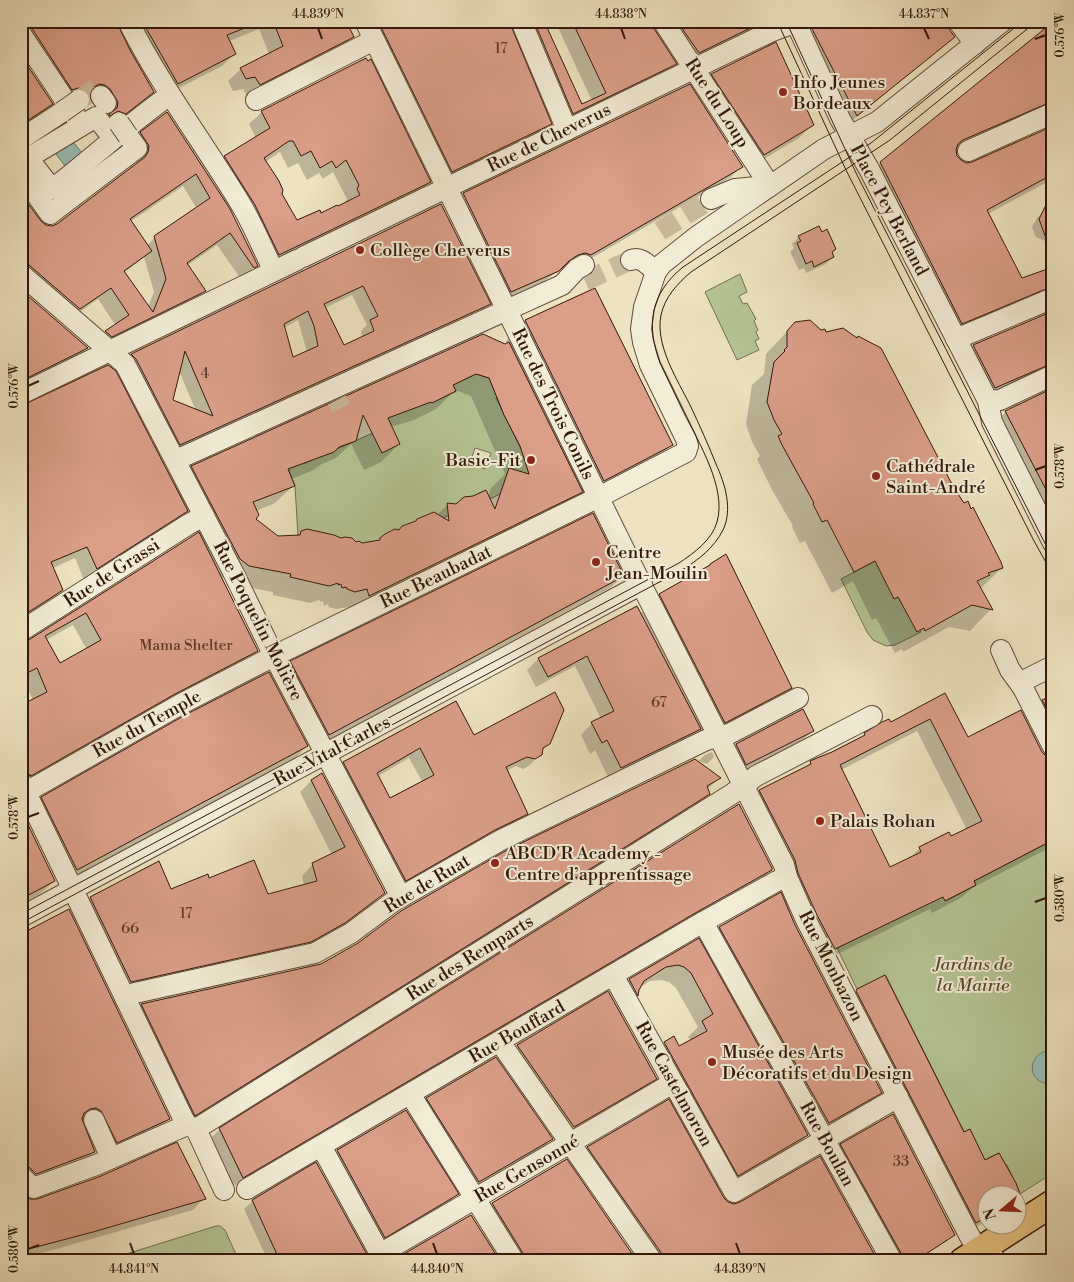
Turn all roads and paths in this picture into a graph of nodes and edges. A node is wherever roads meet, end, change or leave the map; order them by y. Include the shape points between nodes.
1 (128, 21) edge
2 (365, 21) edge
3 (521, 21) edge
4 (663, 21) edge
5 (958, 21) edge
6 (1003, 21) edge
7 (797, 22) edge
8 (21, 34) edge
9 (374, 40) junction
10 (975, 44) junction
11 (694, 69) junction
12 (170, 95) junction
13 (79, 100) dead end
14 (256, 100) dead end
15 (1053, 113) edge
16 (71, 122) junction
17 (566, 130) junction
18 (120, 132) junction
19 (33, 136) edge
20 (850, 136) junction
21 (968, 151) dead end
22 (21, 173) edge
23 (770, 186) junction
24 (446, 187) junction
25 (711, 199) tunnel mouth
26 (630, 260) dead end
27 (584, 265) tunnel mouth
28 (274, 271) junction
29 (656, 272) junction
30 (22, 276) edge
31 (1053, 298) edge
32 (507, 311) junction
33 (956, 338) junction
34 (109, 350) junction
35 (1053, 374) edge
36 (21, 394) edge
37 (988, 401) junction
38 (677, 457) joint
39 (176, 460) junction
40 (599, 497) junction
41 (204, 516) junction
42 (1050, 532) edge
43 (642, 584) junction
44 (21, 631) edge
45 (1001, 650) dead end
46 (274, 656) junction
47 (1053, 666) edge
48 (1027, 697) junction
49 (798, 698) dead end
50 (872, 716) dead end
51 (718, 737) junction
52 (1053, 747) edge
53 (326, 753) junction
54 (743, 785) junction
55 (23, 790) edge
56 (787, 877) junction
57 (73, 889) junction
58 (401, 897) junction
59 (21, 917) edge
60 (703, 922) junction
61 (613, 975) junction
62 (125, 998) junction
63 (500, 1042) junction
64 (673, 1083) junction
65 (410, 1094) junction
66 (898, 1097) junction
67 (94, 1120) dead end
68 (191, 1127) junction
69 (825, 1140) junction
70 (571, 1143) junction
71 (321, 1146) junction
72 (111, 1158) junction
73 (21, 1176) edge
74 (247, 1189) dead end
75 (224, 1190) dead end
76 (475, 1199) junction
77 (1053, 1203) edge
78 (1053, 1222) edge
79 (382, 1257) edge
80 (982, 1258) edge
81 (514, 1261) edge
82 (652, 1261) edge
83 (892, 1261) edge

1 - 12 street
2 - 9 street, Rue des Trois Conils
3 - 17 street
4 - 11 street, Rue du Loup
5 - 10 street
6 - 10 street
7 - 11 street, Rue de Cheverus
7 - 20 street
8 - 16 street
9 - 14 street
9 - 24 street, Rue des Trois Conils
10 - 20 street via 891,112
11 - 17 street, Rue de Cheverus
11 - 23 street, Rue du Loup
12 - 18 street
12 - 28 street via 240,204
13 - 16 street, bridge
15 - 21 street
16 - 18 street via 96,117
16 - 18 street via 28,158 52,189 76,177
16 - 19 street
17 - 24 street, Rue de Cheverus
18 - 22 street via 137,148 108,164 50,214
20 - 23 street, Place Pey Berland via 824,149
20 - 33 street, Place Pey Berland
23 - 25 street via 735,189
23 - 29 street, Place Pey Berland via 672,254
24 - 28 street, Rue de Cheverus
24 - 32 street, Rue des Trois Conils
26 - 29 street via 640,259
27 - 32 street via 562,285
28 - 34 street, Rue de Cheverus
29 - 38 street, Place Pey Berland via 642,317 642,342 686,439 686,452
30 - 34 street, Rue Poquelin Molière
31 - 33 street
32 - 39 street via 335,394
32 - 40 street, Rue des Trois Conils
33 - 37 street, Place Pey Berland
34 - 36 street, Rue de Cheverus
34 - 39 street, Rue Poquelin Molière via 125,364
35 - 37 street via 1000,400
37 - 42 street, Place Pey Berland via 992,422
38 - 40 street, Rue Beaubadat
39 - 41 street, Rue Poquelin Molière
40 - 43 street, Rue des Trois Conils
40 - 46 street, Rue Beaubadat
41 - 44 street, Rue de Grassi
41 - 46 street, Rue Poquelin Molière
43 - 51 street, Rue des Trois Conils
43 - 53 street, Rue Vital Carles
45 - 48 street
46 - 53 street, Rue Poquelin Molière
46 - 55 street, Rue du Temple
47 - 48 street via 1025,680 1022,684
48 - 52 street
49 - 51 street, Rue de Ruat
50 - 54 street, Rue des Remparts
51 - 54 street, Rue des Trois Conils
51 - 58 street, Rue de Ruat via 502,840
53 - 57 street, Rue Vital Carles
53 - 58 street, Rue Poquelin Molière
54 - 56 street, Rue Monbazon
54 - 68 street, Rue des Remparts
55 - 57 street
56 - 60 street, Rue Bouffard
56 - 66 street, Rue Monbazon
57 - 59 street, Rue Vital Carles
57 - 62 street
58 - 62 street, Rue de Ruat via 352,933 315,953 135,993
60 - 61 street, Rue Bouffard
60 - 69 street, Rue Boulan
61 - 63 street, Rue Bouffard
61 - 64 street, Rue Castelmoron
62 - 68 street
63 - 65 street, Rue Bouffard
63 - 70 street
64 - 69 street, Rue Castelmoron via 734,1192
64 - 70 street, Rue Gensonné
65 - 71 street, Rue Bouffard
65 - 76 street
66 - 69 street
66 - 80 street, Rue Monbazon
67 - 72 street
68 - 72 street, Rue des Remparts
68 - 75 street
69 - 83 street, Rue Boulan
70 - 76 street, Rue Gensonné
70 - 82 street
71 - 74 street, Rue Bouffard
71 - 79 street
72 - 73 street, Rue des Remparts via 33,1188
76 - 79 street, Rue Gensonné
76 - 81 street
77 - 80 main road
78 - 80 main road

